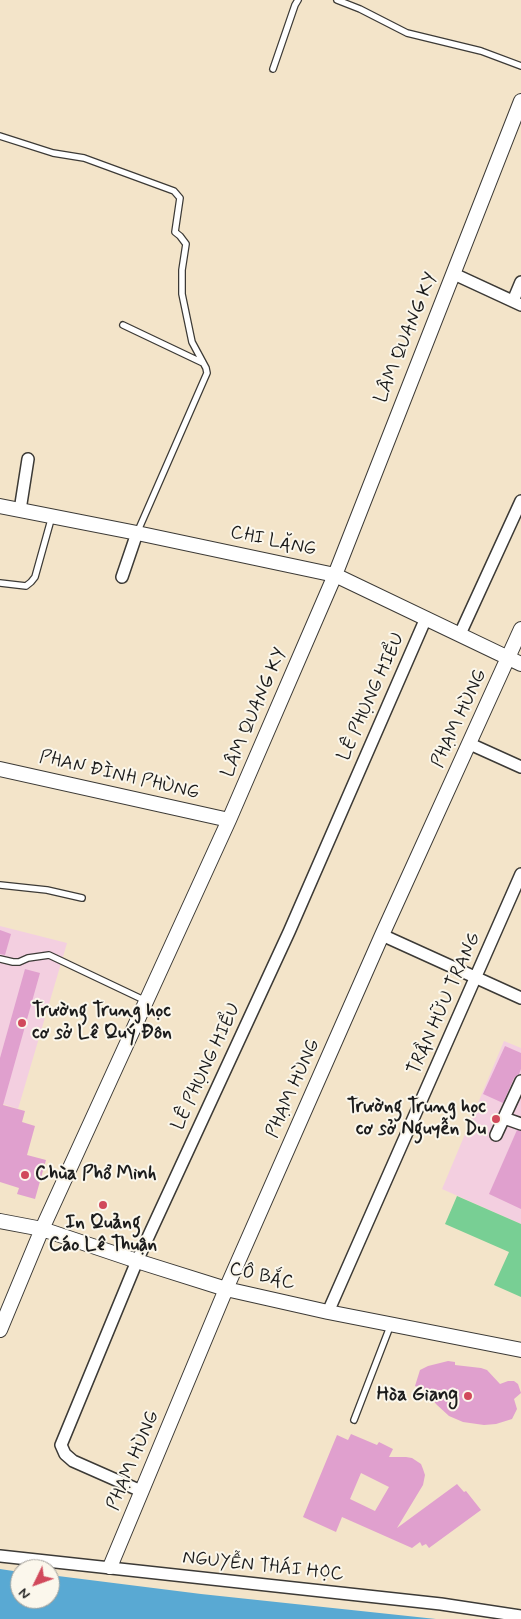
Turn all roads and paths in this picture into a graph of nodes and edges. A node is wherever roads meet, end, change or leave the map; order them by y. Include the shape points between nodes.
1 (298, 0) edge
2 (337, 0) edge
3 (521, 66) edge
4 (273, 70) dead end
5 (521, 101) edge
6 (0, 136) edge
7 (454, 274) junction
8 (521, 282) edge
9 (517, 303) edge
10 (122, 325) dead end
11 (203, 364) junction
12 (28, 459) dead end
13 (521, 501) edge
14 (0, 506) edge
15 (20, 510) junction
16 (52, 516) junction
17 (137, 533) junction
18 (335, 575) junction
19 (122, 578) dead end
20 (0, 583) edge
21 (426, 618) junction
22 (521, 629) edge
23 (460, 634) junction
24 (515, 662) edge
25 (470, 744) junction
26 (521, 767) edge
27 (0, 769) edge
28 (229, 820) junction
29 (521, 874) edge
30 (0, 885) edge
31 (82, 898) dead end
32 (382, 935) junction
33 (0, 959) edge
34 (475, 978) junction
35 (521, 998) edge
36 (146, 1001) junction
37 (521, 1081) edge
38 (504, 1118) junction
39 (521, 1124) edge
40 (496, 1134) dead end
41 (0, 1221) edge
42 (42, 1229) junction
43 (137, 1261) junction
44 (226, 1289) junction
45 (328, 1312) junction
46 (391, 1324) junction
47 (0, 1330) edge
48 (520, 1347) edge
49 (354, 1420) dead end
50 (141, 1491) junction
51 (0, 1556) edge
52 (110, 1567) junction
53 (521, 1616) edge

1 - 4 lane
2 - 3 lane via 407,33 481,51
5 - 7 street, LÂM QUANG KY
6 - 11 lane via 53,153 84,158 174,191 180,198 176,232 186,244 182,294 192,342
7 - 9 street
7 - 18 street, LÂM QUANG KY
8 - 9 street
10 - 11 lane
11 - 17 lane via 206,373
12 - 15 street
13 - 23 street
14 - 15 street, CHI LĂNG
15 - 16 street, CHI LĂNG
16 - 17 street, CHI LĂNG
16 - 20 lane via 31,582 26,586
17 - 18 street, CHI LĂNG
17 - 19 street
18 - 21 street, CHI LĂNG
18 - 28 street, LÂM QUANG KY
21 - 23 street, CHI LĂNG
21 - 43 street, LÊ PHỤNG HIỂU via 288,932
22 - 24 street, PHẠM HÙNG
23 - 24 street, CHI LĂNG
24 - 25 street, PHẠM HÙNG
25 - 26 street
25 - 32 street, PHẠM HÙNG
27 - 28 street, PHAN ĐÌNH PHÙNG
28 - 36 street, LÂM QUANG KY
29 - 34 street, TRẦN HỮU TRANG
30 - 31 lane
32 - 34 street
32 - 44 street, PHẠM HÙNG
33 - 36 lane via 19,962 49,955
34 - 35 street
34 - 45 street, TRẦN HỮU TRANG
36 - 42 street, LÂM QUANG KY
37 - 38 street
38 - 39 street
38 - 40 street
41 - 42 street, CÔ BẮC
42 - 43 street, CÔ BẮC
42 - 47 street, LÂM QUANG KY
43 - 44 street, CÔ BẮC
43 - 50 street, LÊ PHỤNG HIỂU via 61,1445 73,1461
44 - 45 street, CÔ BẮC
44 - 50 street, PHẠM HÙNG
45 - 46 street, CÔ BẮC
46 - 48 street, CÔ BẮC
46 - 49 lane
50 - 52 street, PHẠM HÙNG
51 - 52 street, NGUYỄN THÁI HỌC
52 - 53 street, NGUYỄN THÁI HỌC

